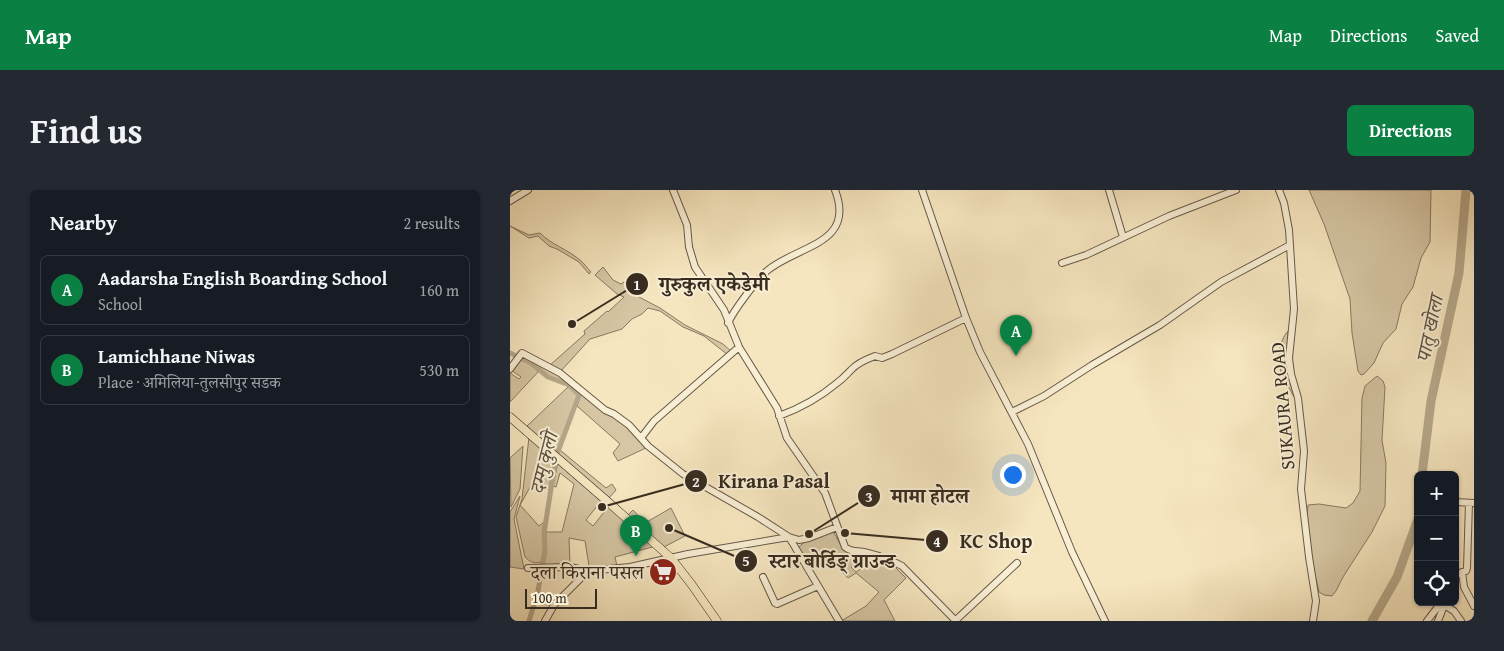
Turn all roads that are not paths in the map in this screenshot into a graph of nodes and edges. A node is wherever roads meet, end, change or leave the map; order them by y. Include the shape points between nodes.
1 (528, 190) edge
2 (673, 190) edge
3 (835, 190) edge
4 (922, 190) edge
5 (1109, 190) edge
6 (1236, 190) edge
7 (1279, 190) edge
8 (510, 201) edge
9 (1123, 237) junction
10 (1290, 244) junction
11 (1062, 263) dead end
12 (966, 318) junction
13 (728, 323) junction
14 (739, 347) junction
15 (510, 369) edge
16 (1012, 412) junction
17 (779, 416) junction
18 (510, 417) edge
19 (641, 438) junction
20 (1471, 503) edge
21 (837, 527) junction
22 (789, 537) junction
23 (670, 558) junction
24 (1017, 563) dead end
25 (528, 568) dead end
26 (588, 571) junction
27 (1459, 574) edge
28 (763, 577) dead end
29 (818, 586) junction
30 (1441, 606) edge
31 (1444, 606) edge
32 (1448, 606) edge
33 (1474, 606) edge
34 (545, 621) edge
35 (717, 621) edge
36 (838, 621) edge
37 (956, 621) edge
38 (1105, 621) edge
39 (1313, 621) edge
40 (1427, 621) edge
41 (1438, 621) edge
42 (1461, 621) edge

1 - 8 street
2 - 13 street via 687,225 695,267 724,310
3 - 13 street via 841,213 831,235 767,271 733,312
4 - 12 street
5 - 9 street
6 - 9 street
7 - 10 street, SUKAURA ROAD
9 - 11 street
10 - 16 street via 1221,282 1160,325
10 - 39 street, SUKAURA ROAD via 1294,309 1289,358 1290,374 1298,398 1304,451 1301,489 1316,601
12 - 16 street
12 - 17 street via 892,354 865,360 808,404
13 - 14 street
14 - 17 street
14 - 19 street via 654,421
15 - 19 street via 522,353 560,373 629,425
16 - 38 street
17 - 21 street via 786,438 825,493
18 - 23 main road
19 - 22 street via 683,474
20 - 27 street via 1467,568
21 - 22 street via 799,540
21 - 37 street via 847,549 870,553 902,566
22 - 23 street
22 - 29 street
23 - 26 street via 630,567
23 - 35 main road
24 - 37 street
25 - 26 street via 570,567
26 - 34 street via 554,605
27 - 33 street
28 - 29 street via 777,604
29 - 36 street
30 - 40 street
31 - 41 street
32 - 42 street

